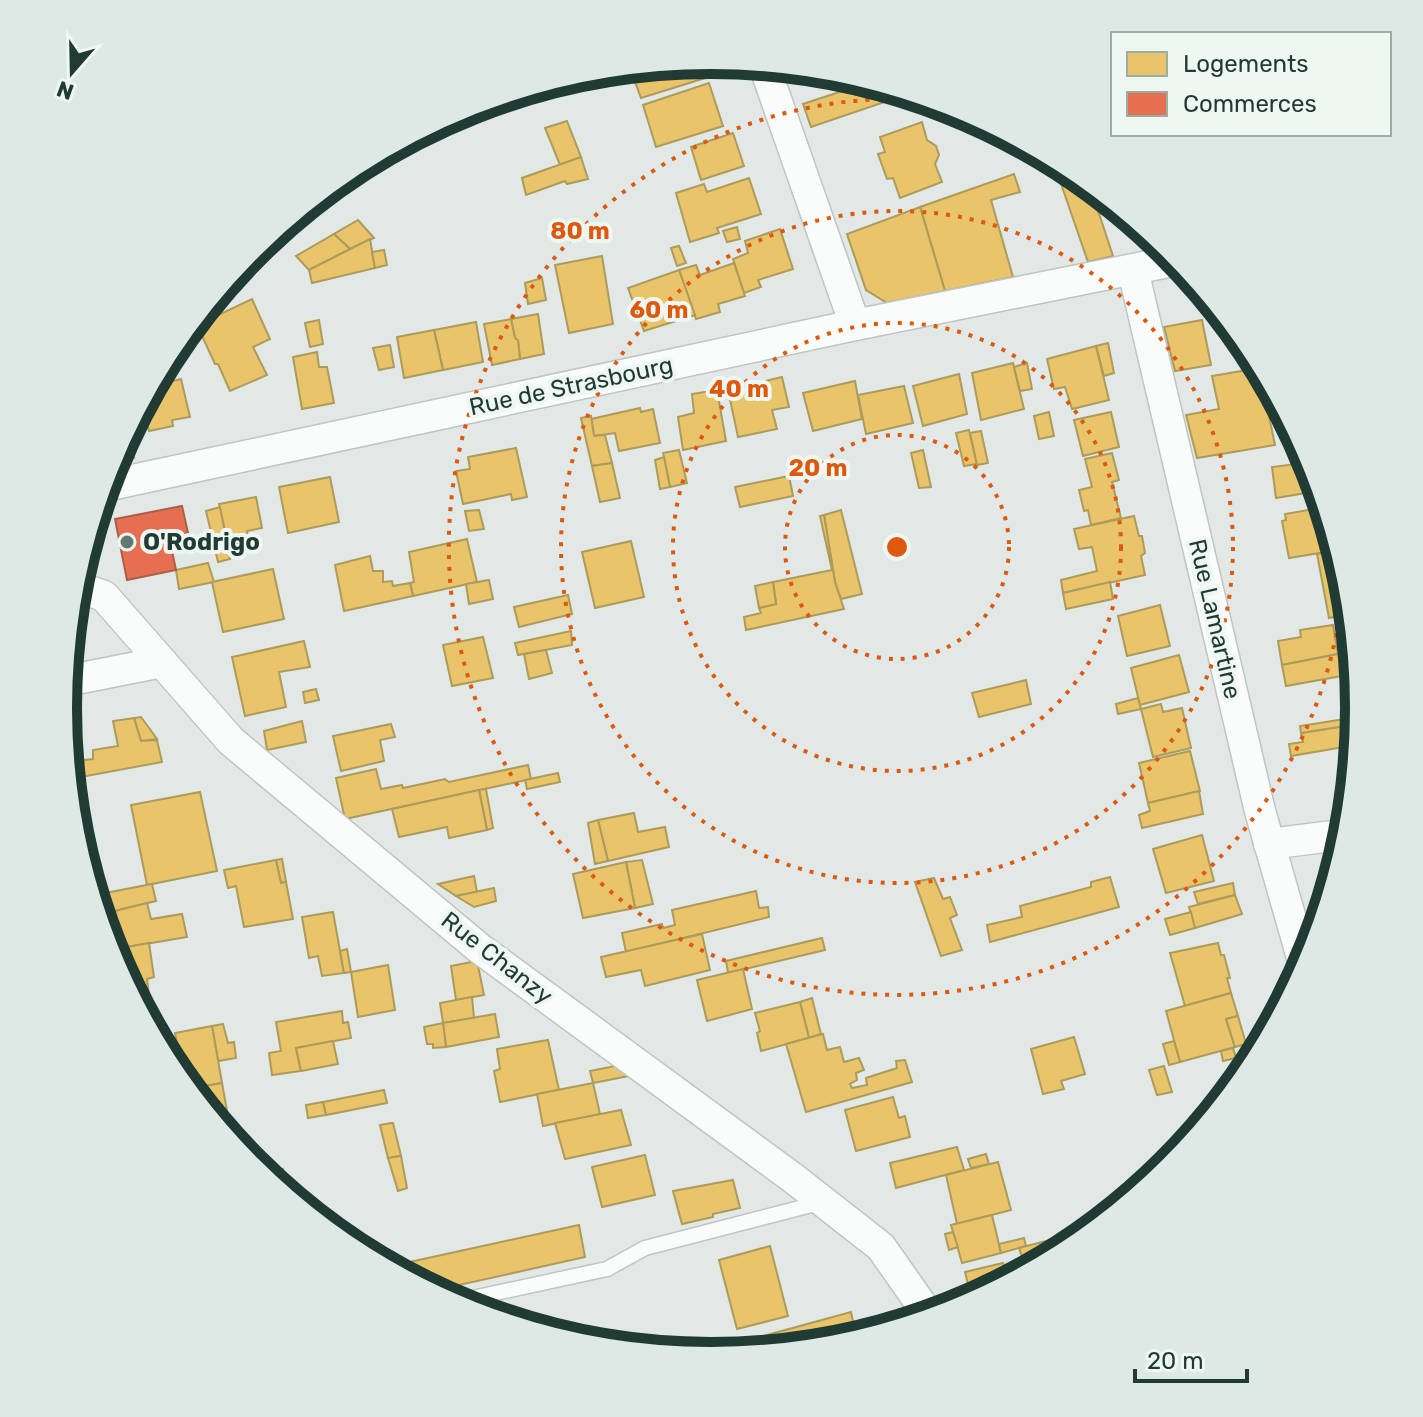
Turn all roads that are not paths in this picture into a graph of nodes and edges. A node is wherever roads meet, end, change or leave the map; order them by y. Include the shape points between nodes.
1 (768, 76) edge
2 (1163, 263) edge
3 (1133, 270) junction
4 (855, 325) junction
5 (119, 483) edge
6 (88, 591) edge
7 (162, 662) junction
8 (78, 679) edge
9 (1333, 836) edge
10 (1269, 844) junction
11 (1299, 948) edge
12 (824, 1202) junction
13 (485, 1301) edge
14 (923, 1306) edge

1 - 4 street
2 - 3 street, Rue de Strasbourg
3 - 4 street, Rue de Strasbourg
3 - 10 street, Rue Lamartine
4 - 5 street, Rue de Strasbourg
6 - 7 street, Rue Chanzy via 104,596
7 - 8 street
7 - 12 street, Rue Chanzy via 231,741 479,948
9 - 10 street
10 - 11 street, Rue Lamartine
12 - 13 lane via 645,1248 607,1269
12 - 14 street, Rue Chanzy via 881,1247

